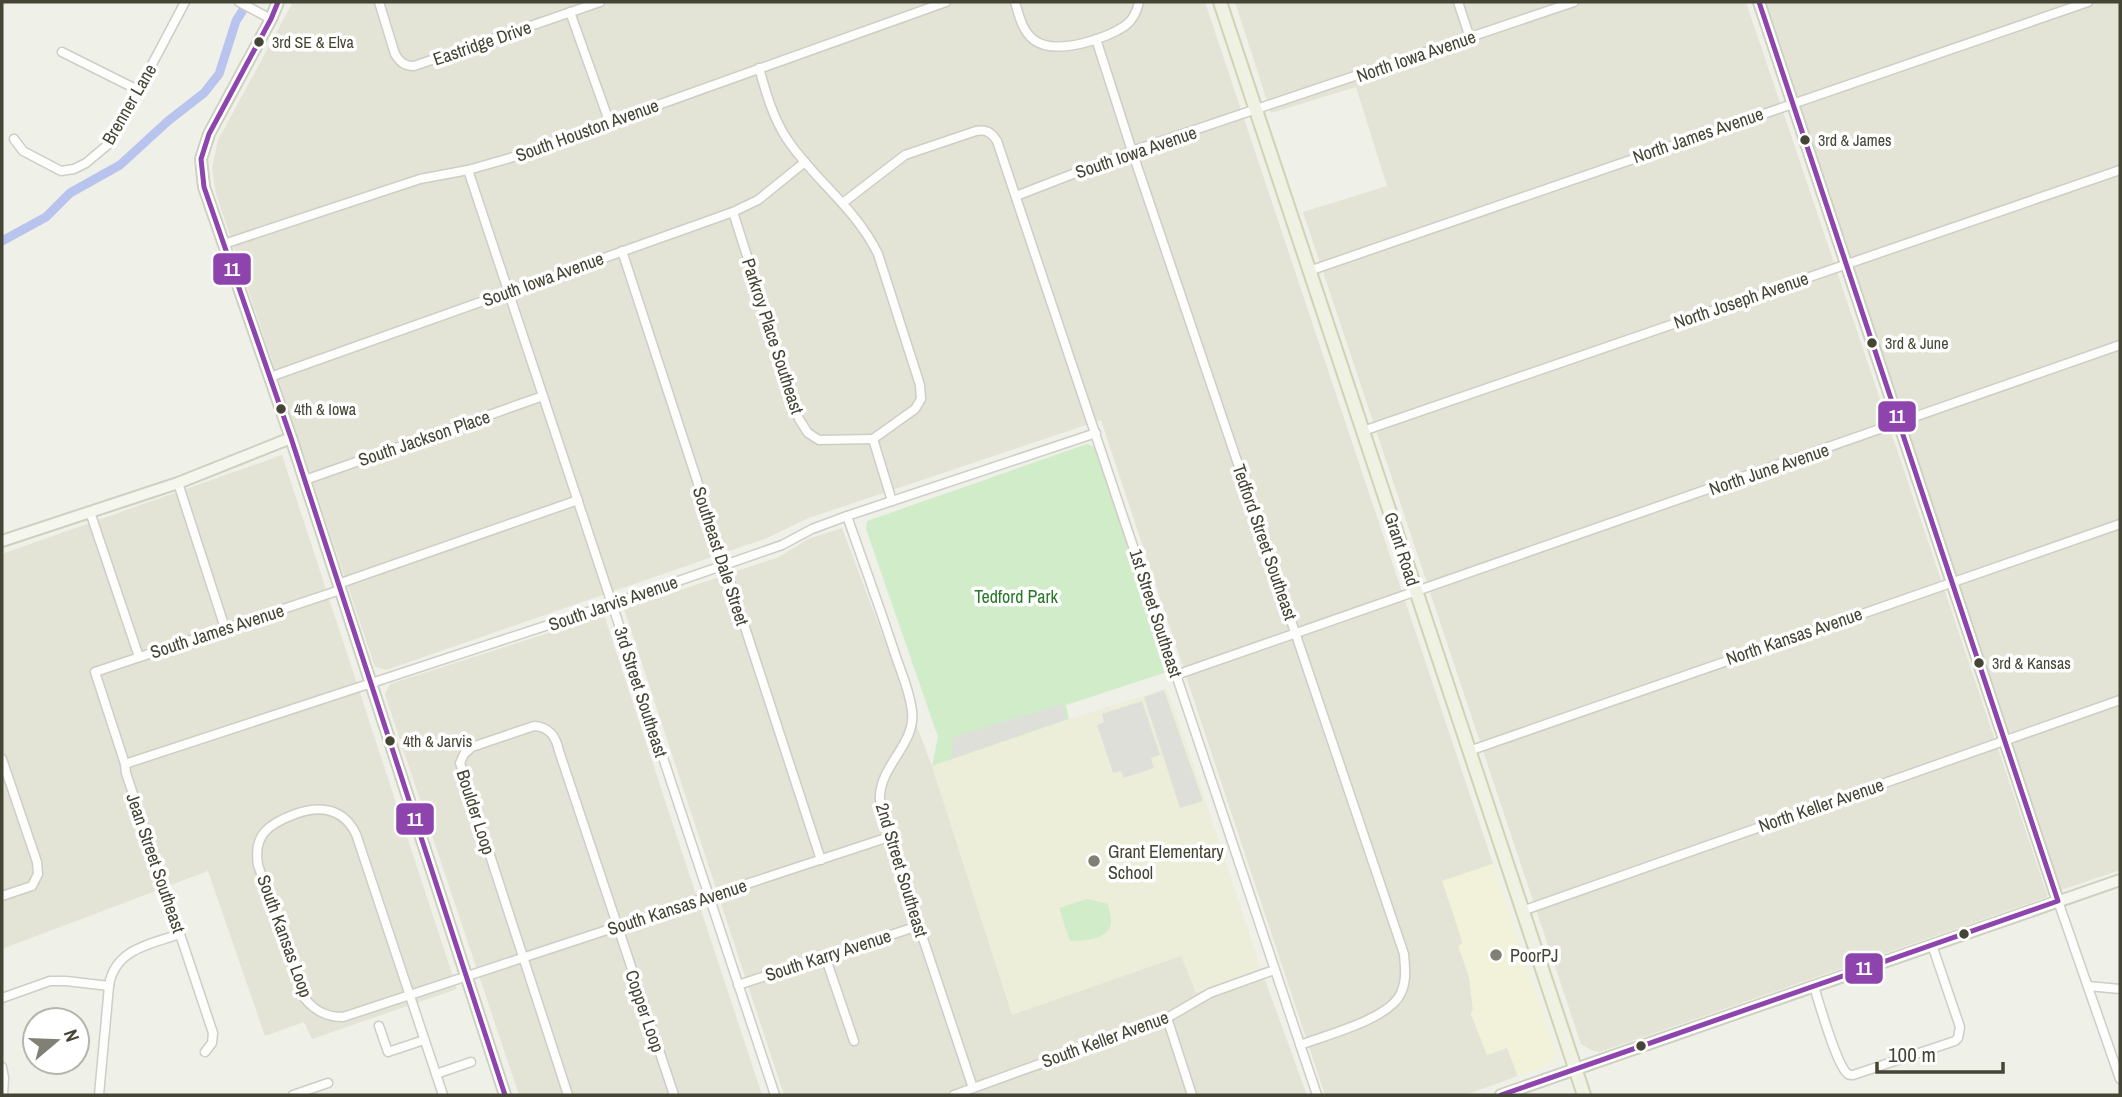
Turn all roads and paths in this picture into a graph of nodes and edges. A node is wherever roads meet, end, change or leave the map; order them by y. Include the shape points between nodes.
1 (185, 2) edge
2 (239, 2) edge
3 (278, 2) edge
4 (379, 2) edge
5 (600, 2) edge
6 (946, 2) edge
7 (1015, 2) edge
8 (1139, 2) edge
9 (1220, 2) edge
10 (1458, 2) edge
11 (1574, 2) edge
12 (1759, 2) edge
13 (2088, 2) edge
14 (570, 12) junction
15 (271, 19) junction
16 (1096, 38) junction
17 (1470, 38) junction
18 (62, 52) dead end
19 (759, 68) junction
20 (138, 90) junction
21 (1793, 103) junction
22 (1256, 110) junction
23 (609, 121) junction
24 (14, 139) dead end
25 (1132, 151) junction
26 (805, 162) junction
27 (468, 170) junction
28 (2120, 170) edge
29 (1017, 196) junction
30 (844, 202) junction
31 (733, 212) junction
32 (224, 244) junction
33 (622, 251) junction
34 (1847, 263) junction
35 (1309, 271) junction
36 (508, 292) junction
37 (2120, 345) edge
38 (270, 377) junction
39 (543, 397) junction
40 (1898, 424) junction
41 (1363, 431) junction
42 (1096, 432) junction
43 (292, 438) junction
44 (873, 439) junction
45 (305, 480) junction
46 (178, 483) junction
47 (578, 500) junction
48 (892, 501) junction
49 (90, 512) junction
50 (847, 516) junction
51 (2120, 524) edge
52 (2, 541) edge
53 (724, 565) junction
54 (1951, 581) junction
55 (339, 587) junction
56 (1416, 592) junction
57 (612, 604) junction
58 (225, 628) junction
59 (1296, 633) junction
60 (139, 657) junction
61 (95, 672) joint
62 (1176, 675) junction
63 (370, 682) junction
64 (2120, 700) edge
65 (2005, 741) junction
66 (1469, 751) junction
67 (2, 758) edge
68 (125, 764) junction
69 (889, 837) junction
70 (821, 860) junction
71 (2120, 880) edge
72 (2, 896) edge
73 (709, 898) junction
74 (2058, 901) junction
75 (1522, 911) junction
76 (617, 926) junction
77 (918, 926) junction
78 (180, 934) junction
79 (1932, 945) junction
80 (523, 956) junction
81 (825, 956) junction
82 (1274, 970) junction
83 (466, 977) junction
84 (738, 985) junction
85 (2088, 985) junction
86 (108, 986) junction
87 (1814, 986) junction
88 (2120, 989) edge
89 (409, 995) junction
90 (2, 998) edge
91 (1167, 1018) junction
92 (379, 1026) dead end
93 (424, 1040) junction
94 (854, 1041) dead end
95 (1300, 1045) junction
96 (205, 1052) dead end
97 (471, 1062) dead end
98 (2, 1067) edge
99 (1575, 1069) junction
100 (436, 1074) junction
101 (2120, 1079) edge
102 (328, 1083) dead end
103 (973, 1088) junction
104 (3, 1095) edge
105 (99, 1095) edge
106 (293, 1095) edge
107 (443, 1095) edge
108 (505, 1095) edge
109 (568, 1095) edge
110 (674, 1095) edge
111 (775, 1095) edge
112 (954, 1095) edge
113 (1192, 1095) edge
114 (1317, 1095) edge
115 (1501, 1095) edge
116 (1584, 1095) edge

1 - 20 street, Brenner Lane
2 - 15 street
3 - 15 street
4 - 14 street, Eastridge Drive via 396,54 404,64 414,66
5 - 14 street, Eastridge Drive
6 - 19 street, South Houston Avenue
7 - 16 street via 1027,34 1037,43 1056,47
8 - 16 street via 1128,24
9 - 22 main road, Grant Road
10 - 17 street
11 - 17 street, North Iowa Avenue
12 - 21 street
13 - 21 street, North James Avenue
14 - 23 street
15 - 32 street via 209,134 201,159 204,187
16 - 25 street, Tedford Street Southeast
17 - 22 street, North Iowa Avenue
18 - 20 street
19 - 23 street, South Houston Avenue
19 - 26 street via 776,120
20 - 24 street, Brenner Lane via 111,142 74,169 61,171 23,151
21 - 34 street
21 - 35 street, North James Avenue
22 - 25 street, South Iowa Avenue
22 - 35 main road, Grant Road
23 - 27 street, South Houston Avenue
25 - 29 street, South Iowa Avenue
25 - 59 street, Tedford Street Southeast
26 - 30 street
26 - 31 street, South Iowa Avenue via 758,200
27 - 32 street, South Houston Avenue via 420,180
27 - 36 street, 3rd Street Southeast
28 - 34 street, North Joseph Avenue
29 - 30 street, 1st Street Southeast via 1001,149 984,130 905,155
29 - 42 street, 1st Street Southeast
30 - 44 street via 878,254 920,385 921,399 915,409
31 - 33 street, South Iowa Avenue
31 - 44 street, Parkroy Place Southeast via 799,419 819,440
32 - 38 street
33 - 36 street, South Iowa Avenue
33 - 53 street, Southeast Dale Street
34 - 40 street
34 - 41 street, North Joseph Avenue
35 - 41 main road, Grant Road
36 - 38 street, South Iowa Avenue
36 - 39 street, 3rd Street Southeast
37 - 40 street, North June Avenue
38 - 43 street
39 - 45 street, South Jackson Place
39 - 47 street, 3rd Street Southeast
40 - 54 street
40 - 56 street, North June Avenue
41 - 56 main road, Grant Road
42 - 48 street, South Jarvis Avenue
42 - 62 street, 1st Street Southeast
43 - 45 street
43 - 46 street
44 - 48 street
45 - 55 street
46 - 49 street
46 - 58 street
47 - 55 street, South James Avenue
47 - 57 street, 3rd Street Southeast
48 - 50 street, South Jarvis Avenue
49 - 52 street
49 - 60 street
50 - 53 street, South Jarvis Avenue
50 - 69 street, 2nd Street Southeast via 912,711 911,728 880,794
51 - 54 street, North Kansas Avenue
53 - 57 street, South Jarvis Avenue
53 - 70 street, Southeast Dale Street
54 - 65 street
54 - 66 street, North Kansas Avenue
55 - 58 street, South James Avenue
55 - 63 street
56 - 59 street, North June Avenue
56 - 66 main road, Grant Road
57 - 63 street, South Jarvis Avenue
57 - 73 street, 3rd Street Southeast
58 - 60 street, South James Avenue
59 - 62 street, North June Avenue
59 - 95 street, Tedford Street Southeast via 1404,954 1406,977 1401,995 1389,1009
60 - 61 street, South James Avenue
61 - 68 street, Jean Street Southeast
62 - 82 street, 1st Street Southeast
63 - 68 street, South Jarvis Avenue
63 - 83 street
64 - 65 street, North Keller Avenue
65 - 74 street
65 - 75 street, North Keller Avenue
66 - 75 main road, Grant Road
67 - 72 street via 38,874 32,886
68 - 78 street, Jean Street Southeast
69 - 70 street, South Kansas Avenue
69 - 77 street, 2nd Street Southeast
70 - 73 street, South Kansas Avenue
71 - 74 street
73 - 76 street, South Kansas Avenue
73 - 84 street, 3rd Street Southeast
74 - 79 street
74 - 85 street
75 - 99 main road, Grant Road
76 - 80 street, South Kansas Avenue
76 - 80 street, Boulder Loop via 556,738 534,726 472,747 460,763
76 - 110 street, Copper Loop
77 - 81 street, South Karry Avenue
77 - 103 street, 2nd Street Southeast
78 - 86 street via 132,951 113,970
78 - 96 street, Jean Street Southeast via 213,1033
79 - 87 street
79 - 87 street via 1960,1027 1955,1041 1848,1074
80 - 83 street, South Kansas Avenue
80 - 109 street
81 - 84 street, South Karry Avenue
81 - 94 street
82 - 91 street, South Keller Avenue via 1210,993
82 - 95 street, 1st Street Southeast
83 - 89 street, South Kansas Loop
83 - 108 street
84 - 111 street, 3rd Street Southeast
85 - 88 street
85 - 101 street
86 - 90 street via 50,981
86 - 105 street
87 - 99 street
89 - 89 street, South Kansas Loop via 342,1017 324,1014 308,1003 258,865 258,845 268,827 317,808 336,813 353,827
89 - 93 street
91 - 103 street, South Keller Avenue
91 - 113 street
92 - 93 street via 388,1052
93 - 100 street
95 - 114 street, 1st Street Southeast
97 - 100 street
98 - 104 street
99 - 115 street
99 - 116 main road, Grant Road
100 - 107 street
102 - 106 street
103 - 112 street

